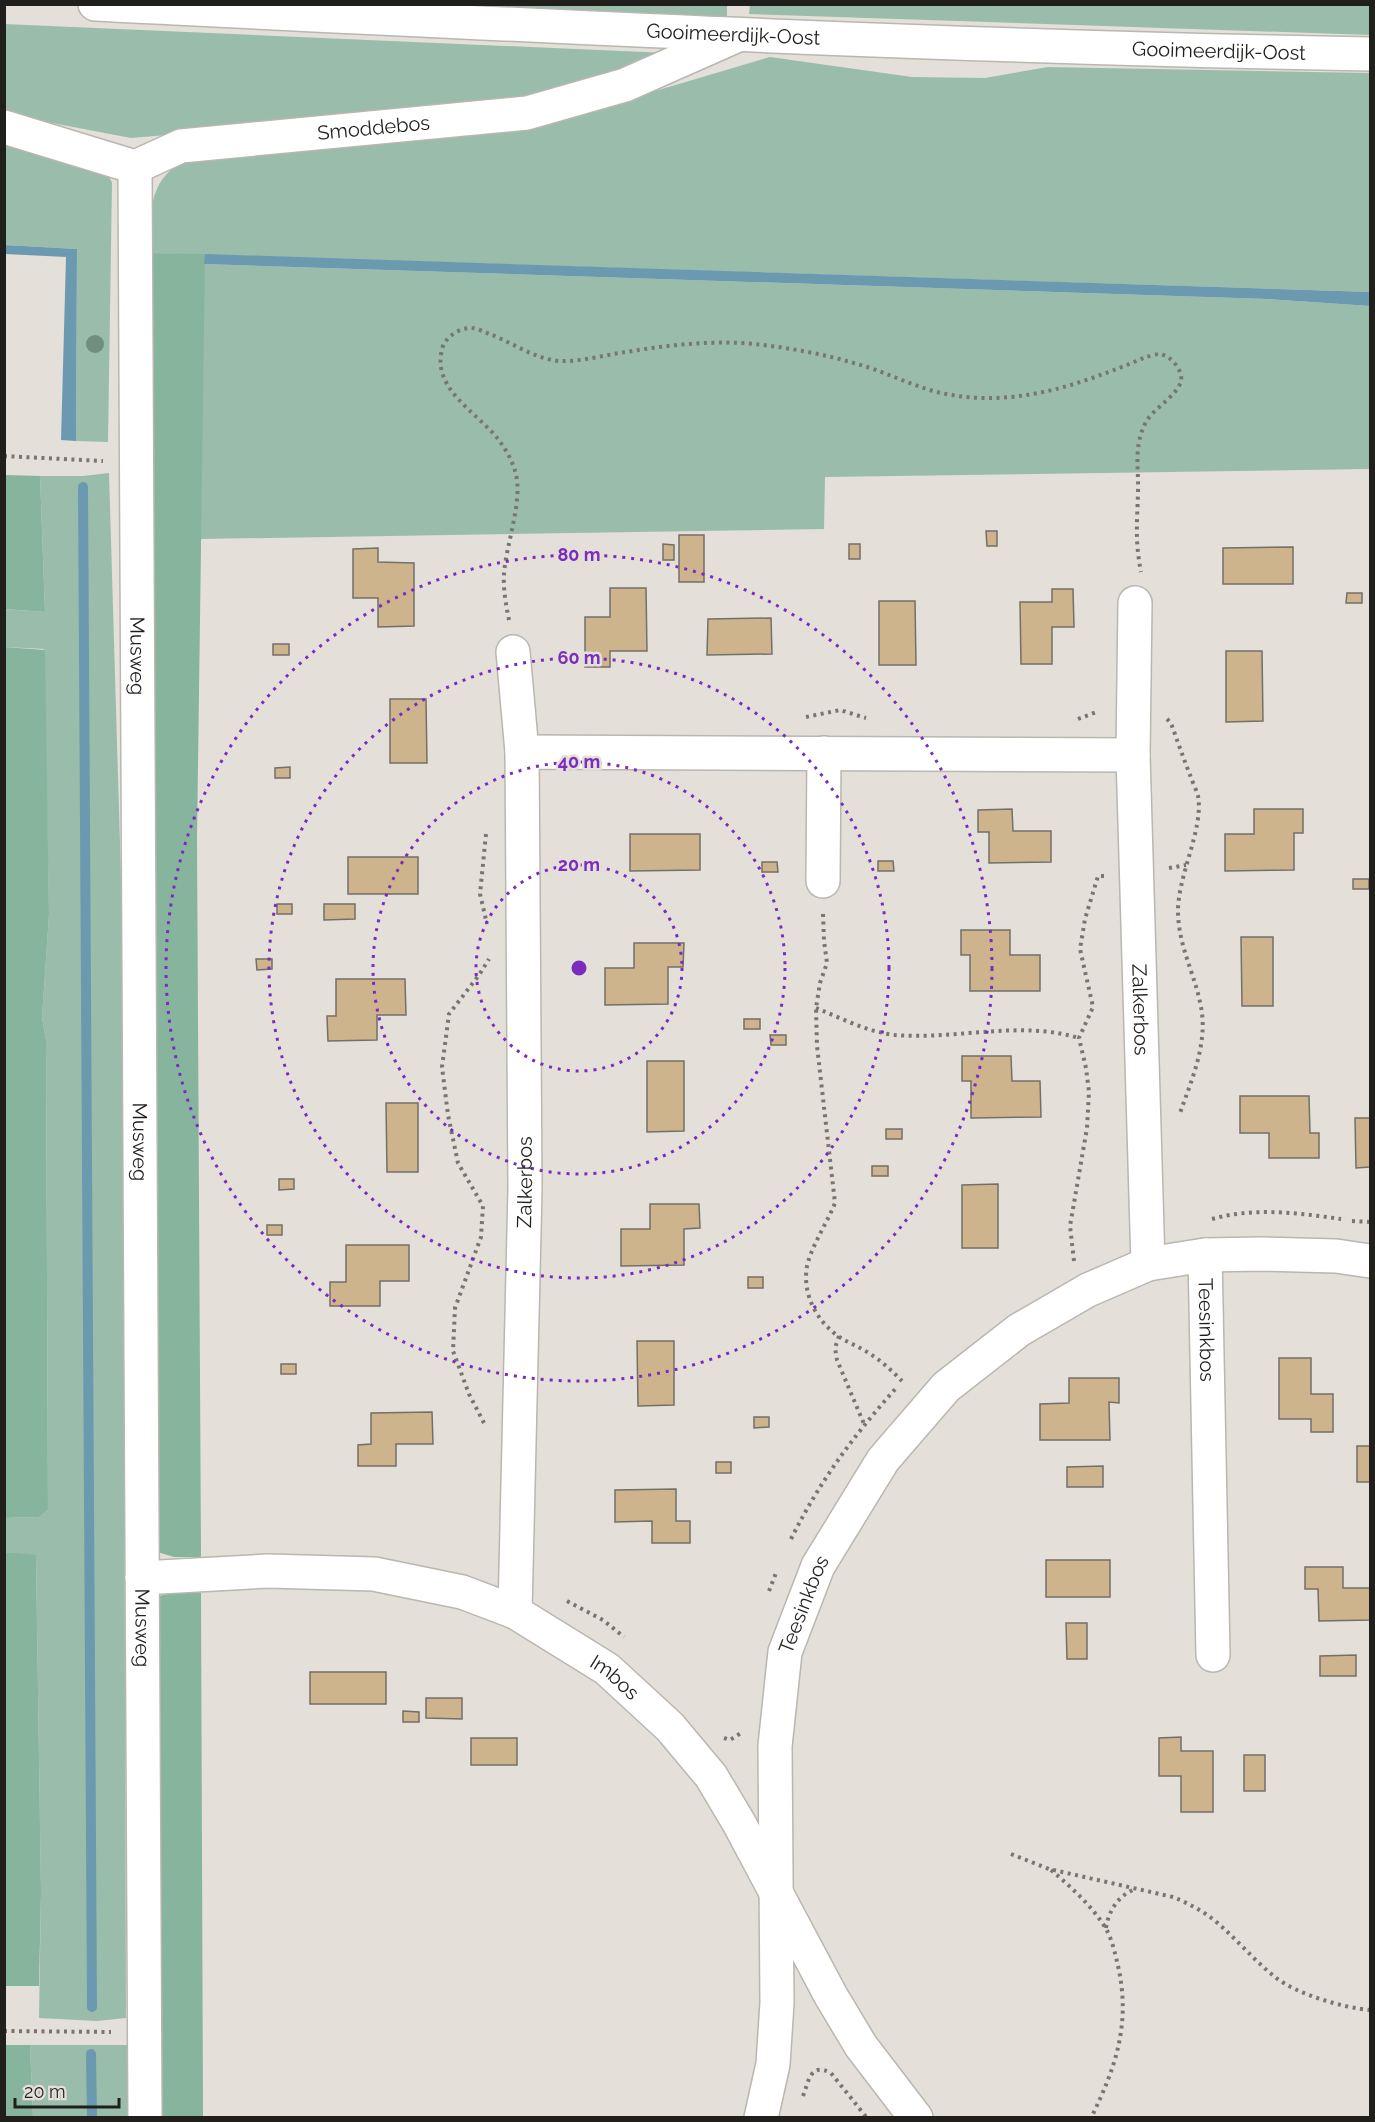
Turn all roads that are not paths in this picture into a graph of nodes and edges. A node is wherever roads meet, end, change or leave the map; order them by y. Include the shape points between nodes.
1 (96, 4) edge
2 (738, 35) junction
3 (1371, 54) edge
4 (4, 127) edge
5 (135, 166) junction
6 (1135, 603) road end
7 (513, 652) road end
8 (522, 752) junction
9 (824, 753) junction
10 (1133, 755) junction
11 (823, 881) road end
12 (1205, 1255) junction
13 (1371, 1261) edge
14 (1148, 1264) junction
15 (142, 1578) junction
16 (515, 1612) junction
17 (1212, 1655) dead end
18 (776, 1891) junction
19 (146, 2118) edge
20 (761, 2118) edge
21 (916, 2118) edge

1 - 2 street, Gooimeerdijk-Oost
2 - 3 street, Gooimeerdijk-Oost via 1131,50
2 - 5 street, Smoddebos via 625,85 527,112 182,146
4 - 5 street
5 - 15 street, Musweg
6 - 10 street, Zalkerbos
7 - 8 street, Zalkerbos
8 - 9 street
8 - 16 street, Zalkerbos via 525,1189
9 - 10 street
9 - 11 street
10 - 14 street, Zalkerbos
12 - 13 street, Teesinkbos via 1325,1256
12 - 14 street, Teesinkbos
12 - 17 street, Teesinkbos
14 - 18 street, Teesinkbos via 1088,1290 1019,1330 946,1387 883,1460 818,1566 785,1652 775,1746
15 - 16 street, Imbos via 268,1571 374,1574 462,1592
15 - 19 street, Musweg
16 - 18 street, Imbos via 607,1669 670,1727 711,1776
18 - 20 street, Imbos via 773,2064
18 - 21 street, Teesinkbos via 861,2046

